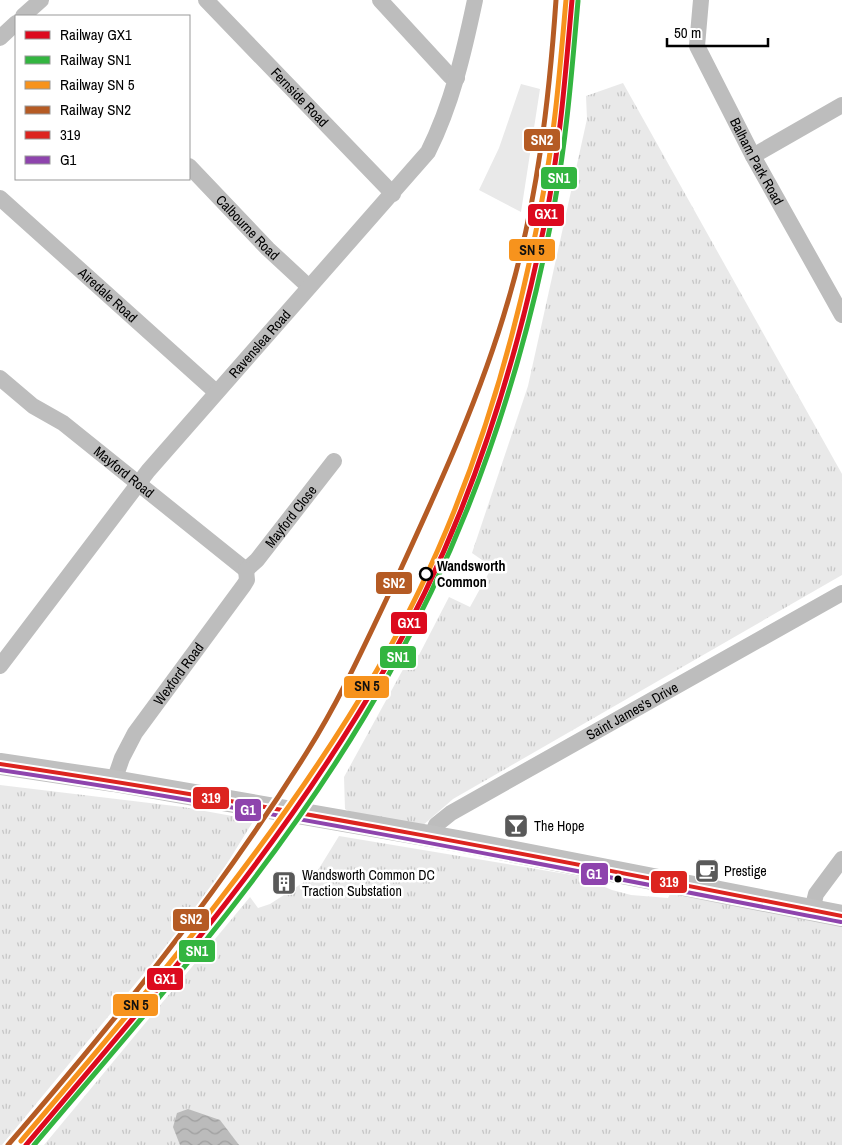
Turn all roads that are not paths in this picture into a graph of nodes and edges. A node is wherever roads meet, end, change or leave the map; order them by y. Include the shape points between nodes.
1 (206, 0) edge
2 (380, 0) edge
3 (476, 0) edge
4 (701, 0) edge
5 (39, 5) edge
6 (24, 15) edge
7 (15, 24) edge
8 (0, 38) edge
9 (456, 78) junction
10 (842, 105) edge
11 (753, 156) junction
12 (190, 167) edge
13 (393, 194) junction
14 (0, 198) edge
15 (309, 287) junction
16 (842, 315) edge
17 (0, 378) edge
18 (216, 392) junction
19 (334, 461) dead end
20 (138, 483) junction
21 (246, 570) junction
22 (842, 593) edge
23 (0, 666) edge
24 (0, 764) edge
25 (114, 781) junction
26 (431, 837) junction
27 (842, 859) edge
28 (812, 910) junction
29 (842, 916) edge

1 - 13 street, Fernside Road
2 - 9 street via 450,76
3 - 9 street, Ravenslea Road
4 - 11 street, Balham Park Road via 697,46
5 - 6 street
7 - 8 street
9 - 13 street, Ravenslea Road via 428,152
10 - 11 street
11 - 16 street, Balham Park Road
12 - 15 street, Calbourne Road
13 - 15 street, Ravenslea Road
14 - 18 street, Airedale Road
15 - 18 street, Ravenslea Road
17 - 20 street, Mayford Road
18 - 20 street, Ravenslea Road
19 - 21 street, Mayford Close
20 - 21 street, Mayford Road
20 - 23 street, Ravenslea Road
21 - 25 street, Wexford Road via 248,574 244,585 135,733
22 - 26 street, Saint James's Drive via 451,813 436,825
24 - 25 main road
25 - 26 main road
26 - 28 main road
27 - 28 street via 816,894
28 - 29 main road

